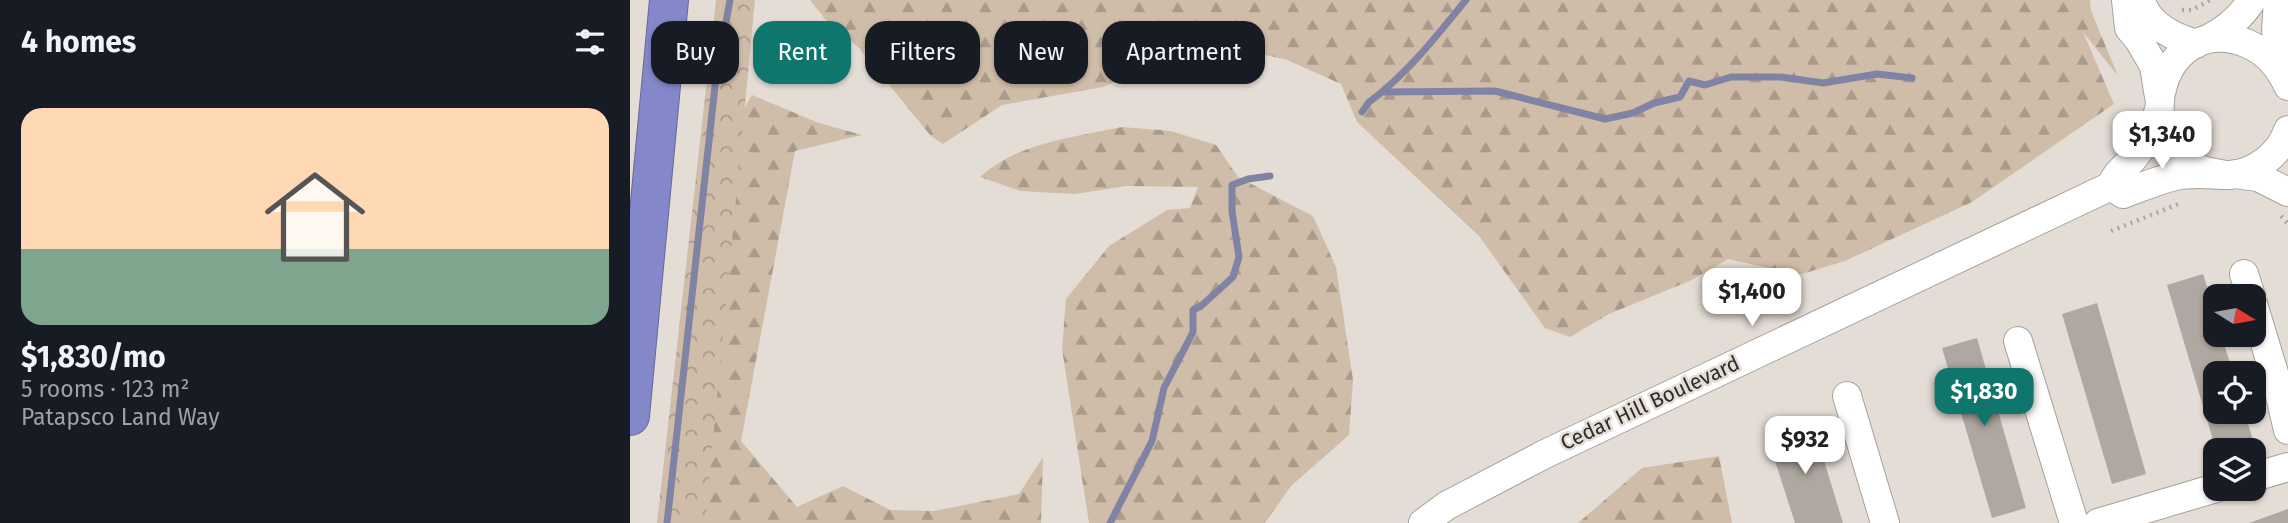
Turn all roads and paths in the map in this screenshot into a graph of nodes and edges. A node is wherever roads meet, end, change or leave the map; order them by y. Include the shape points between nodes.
1 (669, 0) edge
2 (2126, 0) edge
3 (2141, 0) edge
4 (2252, 0) edge
5 (2278, 0) edge
6 (2202, 42) junction
7 (2288, 86) edge
8 (2159, 105) junction
9 (2288, 130) edge
10 (2230, 175) junction
11 (2111, 186) junction
12 (2280, 201) edge
13 (2189, 202) dead end
14 (2288, 224) edge
15 (2111, 231) dead end
16 (2018, 341) dead end
17 (2266, 347) edge
18 (1847, 396) dead end
19 (630, 416) edge
20 (2288, 430) edge
21 (2288, 467) edge
22 (2266, 473) edge
23 (2203, 492) edge
24 (1423, 523) edge
25 (1885, 523) edge
26 (2074, 523) edge
27 (2098, 523) edge

1 - 19 highway
2 - 8 street via 2129,28 2154,66
3 - 6 street via 2152,21 2179,37
4 - 6 street, Cedar Hill Boulevard via 2226,29
5 - 7 street via 2276,31
6 - 7 street via 2225,38 2256,47 2274,62
6 - 8 street, Cedar Hill Boulevard via 2168,69
8 - 10 street via 2165,135 2184,159 2204,171
8 - 11 street, Cedar Hill Boulevard via 2142,148 2115,174
9 - 10 street, Cedar Hill Boulevard via 2269,159
10 - 11 street, Cedar Hill Boulevard via 2176,176 2123,194
10 - 12 street via 2258,177
11 - 24 street, Cedar Hill Boulevard via 1545,454
12 - 14 path
13 - 15 path
16 - 26 street
17 - 20 street
18 - 25 street
21 - 22 street
23 - 27 street

